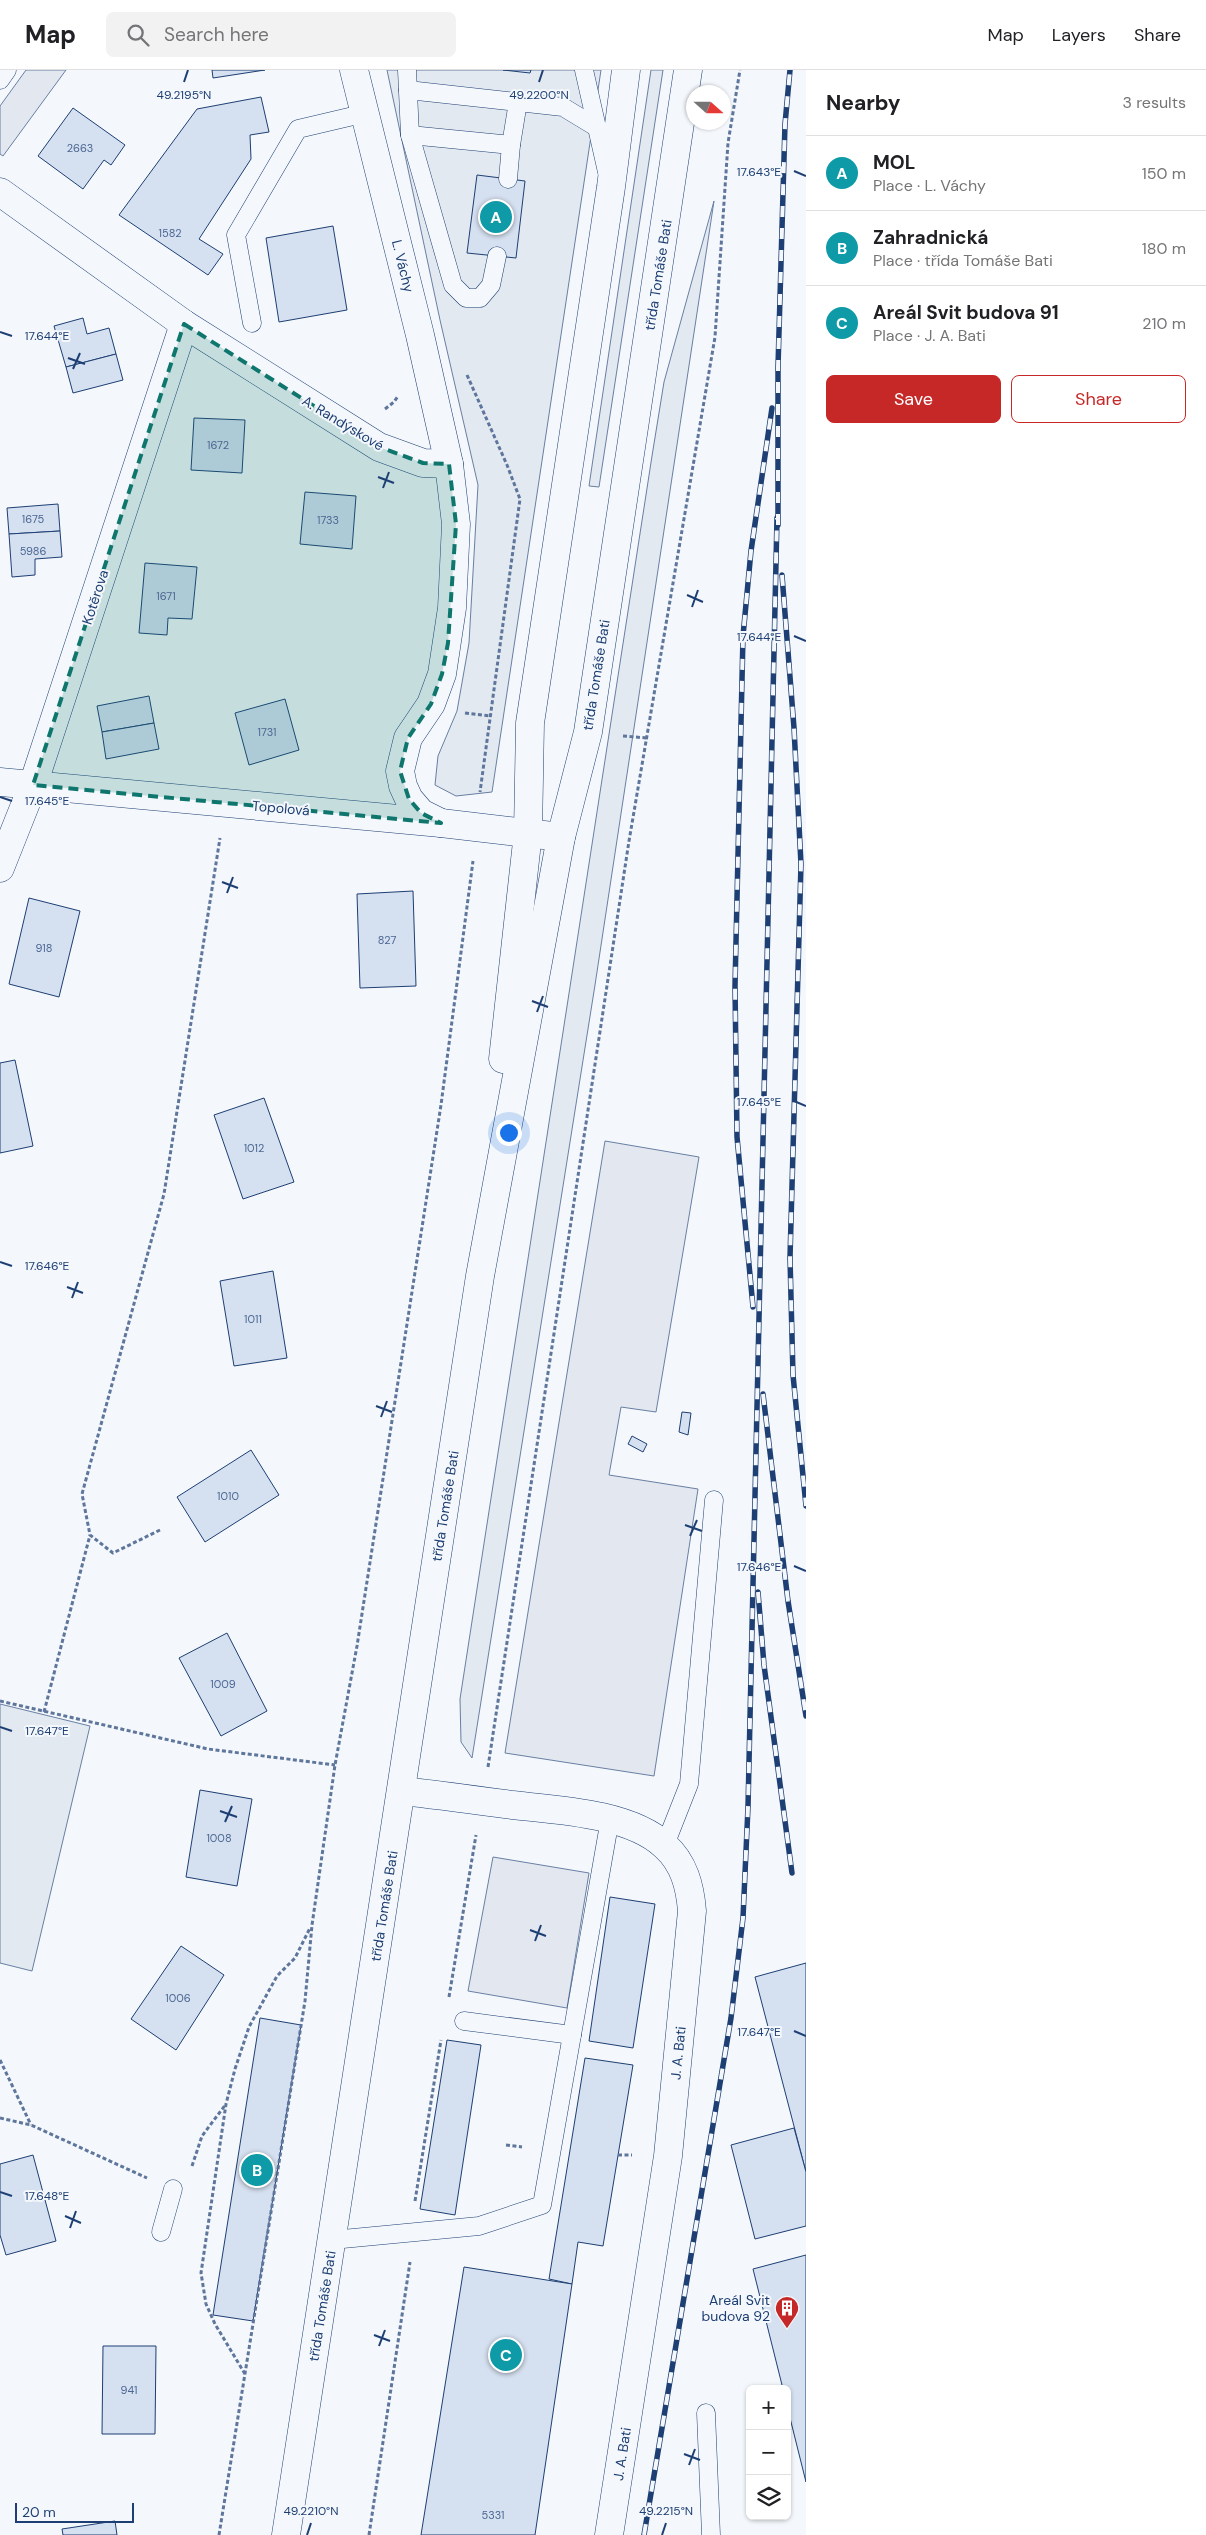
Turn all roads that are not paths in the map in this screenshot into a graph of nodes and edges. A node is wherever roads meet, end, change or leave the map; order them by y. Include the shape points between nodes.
1 (7, 70) edge
2 (354, 70) edge
3 (407, 70) edge
4 (584, 70) edge
5 (626, 70) edge
6 (688, 70) edge
7 (0, 80) edge
8 (408, 90) junction
9 (518, 102) junction
10 (366, 112) junction
11 (596, 126) junction
12 (410, 135) junction
13 (511, 145) junction
14 (508, 179) dead end
15 (611, 186) junction
16 (0, 192) edge
17 (497, 256) dead end
18 (252, 323) dead end
19 (184, 324) junction
20 (449, 464) junction
21 (0, 782) edge
22 (33, 785) junction
23 (441, 823) junction
24 (528, 833) junction
25 (561, 837) junction
26 (0, 868) edge
27 (480, 1276) junction
28 (714, 1500) dead end
29 (402, 1791) junction
30 (610, 1819) junction
31 (664, 1845) junction
32 (464, 2021) dead end
33 (572, 2035) junction
34 (172, 2190) road end
35 (161, 2232) dead end
36 (332, 2240) junction
37 (706, 2413) dead end
38 (286, 2535) edge
39 (609, 2535) edge
40 (710, 2535) edge

1 - 7 lane
2 - 10 main road, L. Váchy
3 - 8 lane
4 - 11 lane
5 - 15 main road, třída Tomáše Bati
6 - 25 main road, třída Tomáše Bati via 588,732
8 - 9 lane
8 - 12 lane
9 - 11 lane via 563,107
9 - 13 lane
10 - 18 lane via 298,129 236,235
10 - 20 main road, L. Váchy
11 - 15 lane
12 - 13 lane
12 - 17 lane via 453,285 466,298 480,298 491,285
13 - 14 lane
15 - 24 main road, třída Tomáše Bati via 530,723
16 - 19 main road, A. Randýskové
19 - 20 main road, A. Randýskové via 379,447 423,463
19 - 22 main road, Kotěrova
20 - 23 main road via 456,524 448,643 442,674 431,704 408,738 400,771 409,799 421,813
21 - 22 main road, Topolová
22 - 23 main road, Topolová
22 - 26 main road, Kotěrova
23 - 24 main road, Topolová
24 - 25 main road, Topolová
24 - 27 main road, třída Tomáše Bati
25 - 27 main road, třída Tomáše Bati
27 - 29 main road, třída Tomáše Bati
28 - 31 lane via 689,1784
29 - 30 main road, J. A. Bati
29 - 36 main road, třída Tomáše Bati
30 - 31 main road, J. A. Bati via 635,1828
30 - 33 lane
31 - 39 main road, J. A. Bati via 682,1868 690,1889 692,1911 668,2156
32 - 33 lane
33 - 36 lane via 542,2205 479,2226
34 - 35 lane
36 - 38 main road, třída Tomáše Bati
37 - 40 lane

